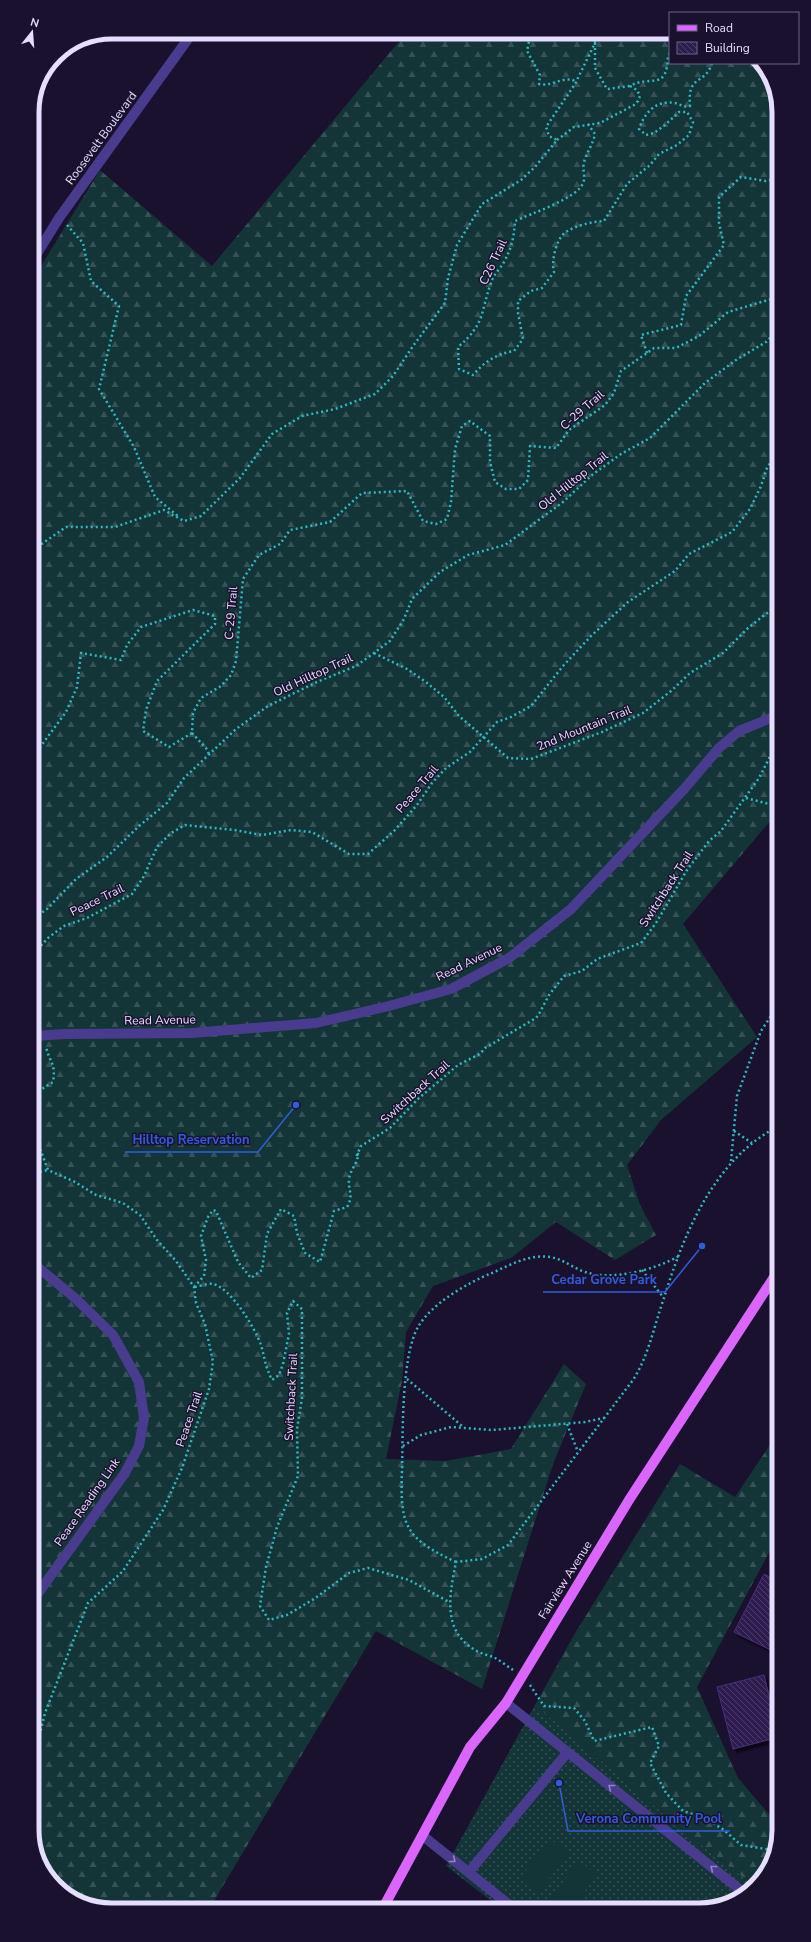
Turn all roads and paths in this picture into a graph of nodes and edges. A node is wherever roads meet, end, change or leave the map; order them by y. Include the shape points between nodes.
1 (188, 39) edge
2 (530, 39) edge
3 (595, 39) edge
4 (595, 43) junction
5 (669, 54) edge
6 (712, 64) edge
7 (575, 84) junction
8 (630, 86) junction
9 (588, 124) junction
10 (557, 140) junction
11 (772, 180) edge
12 (59, 218) junction
13 (39, 249) edge
14 (772, 299) edge
15 (772, 336) edge
16 (647, 353) junction
17 (772, 460) edge
18 (184, 521) junction
19 (39, 546) edge
20 (772, 609) edge
21 (374, 653) junction
22 (772, 718) edge
23 (192, 733) junction
24 (482, 738) junction
25 (39, 749) edge
26 (772, 753) edge
27 (209, 754) junction
28 (746, 798) junction
29 (772, 805) edge
30 (39, 915) edge
31 (39, 948) edge
32 (772, 1014) edge
33 (39, 1036) edge
34 (39, 1091) edge
35 (734, 1130) junction
36 (772, 1130) edge
37 (752, 1143) junction
38 (39, 1148) edge
39 (731, 1162) junction
40 (48, 1170) junction
41 (39, 1172) edge
42 (679, 1256) junction
43 (39, 1268) edge
44 (642, 1270) junction
45 (772, 1280) edge
46 (194, 1287) junction
47 (664, 1297) junction
48 (407, 1379) junction
49 (604, 1418) junction
50 (567, 1424) junction
51 (462, 1426) junction
52 (403, 1447) junction
53 (578, 1453) junction
54 (456, 1562) junction
55 (39, 1592) edge
56 (449, 1602) junction
57 (521, 1676) junction
58 (506, 1703) junction
59 (39, 1737) edge
60 (567, 1753) junction
61 (423, 1836) junction
62 (770, 1850) edge
63 (469, 1872) junction
64 (740, 1890) edge
65 (387, 1903) edge
66 (507, 1903) edge

1 - 12 street, Roosevelt Boulevard
2 - 7 path via 527,51 540,75 539,84 545,86 567,78
3 - 4 path
4 - 7 path
4 - 8 path via 595,68 607,89
5 - 8 path via 663,78 657,82 640,81
6 - 9 path, C26 Trail via 708,71 692,85 689,93 690,106 662,102 655,105 639,129 646,135 654,133 679,112 687,112 693,122 689,135 677,145 659,154 627,184 604,221 593,222 564,233 555,251 552,264 554,272 542,288 531,291 518,301 522,339 514,351 489,359 473,375 459,369 458,347 477,327 491,282 513,242 515,221 556,205 582,187 584,164 595,134
7 - 10 path via 546,127 549,136
8 - 9 path via 637,90 640,96 638,101 600,123
9 - 10 path via 574,127
10 - 18 path via 526,176 482,204 457,246 448,278 445,303 393,376 375,394 302,416 272,434 240,478 201,516
11 - 16 path via 741,177 719,197 719,224 724,245 686,296 681,325 641,335
12 - 13 street, Roosevelt Boulevard
12 - 18 path via 83,243 91,281 119,306 99,389 134,447 155,497
14 - 16 path, C-29 Trail via 728,312 699,336 676,348 654,348
15 - 21 path, Old Hilltop Trail via 705,383 650,438 621,454 592,475 564,502 505,546 468,555 440,572 412,600 390,641
16 - 23 path, C-29 Trail via 622,371 614,393 605,405 569,430 556,448 530,446 528,480 519,489 506,489 495,482 490,462 490,436 470,421 462,426 455,449 451,502 447,519 436,524 423,521 407,491 362,493 330,522 290,530 280,544 259,555 243,579 236,661 231,675 202,698 193,714
17 - 24 path, Peace Trail via 750,509 732,532 689,554 675,571 628,602 563,666 531,706 497,722
18 - 19 path via 164,510 115,527 66,527
20 - 24 path, 2nd Mountain Trail via 723,653 690,673 643,713 602,732 530,759 508,758
21 - 24 path, 2nd Mountain Trail via 407,669 426,682 444,697
21 - 27 path, Old Hilltop Trail via 356,666 268,706 236,728
22 - 33 street, Read Avenue via 740,731 719,748 571,909 509,958 451,989 316,1023 192,1033
23 - 25 path, C-29 Trail via 169,748 143,731 146,710 157,681 216,624 214,616 193,610 141,627 127,645 122,660 81,653 77,687 66,712
23 - 27 path
24 - 31 path, Peace Trail via 470,752 446,768 394,831 368,854 349,854 312,832 291,830 262,835 185,825 171,833 157,847 144,876 132,894 87,918 64,926
26 - 28 path, Switchback Trail
27 - 30 path, Old Hilltop Trail via 184,778 166,803 107,856 76,879
28 - 29 path
28 - 46 path, Switchback Trail via 687,870 641,943 597,958 582,971 564,976 536,1018 458,1065 419,1098 390,1128 362,1146 349,1179 351,1200 347,1207 334,1211 320,1262 305,1253 294,1216 281,1209 267,1234 262,1270 251,1278 238,1262 216,1211 213,1210 201,1236 206,1260 204,1276
32 - 35 path via 761,1031 746,1068 737,1096
33 - 34 path via 55,1069 53,1082
35 - 37 path
35 - 39 path
36 - 37 path
37 - 39 path
38 - 40 path
39 - 42 path via 697,1213
40 - 41 path
40 - 46 path, Peace Trail via 96,1195 123,1203 140,1215
42 - 44 path
42 - 47 path
43 - 55 street, Peace Reading Link via 114,1335 139,1382 144,1418 139,1446 125,1473
44 - 47 path
44 - 48 path via 596,1275 578,1270 556,1258 539,1256 479,1278 439,1304 424,1318 410,1348
45 - 57 main road, Fairview Avenue via 629,1500
46 - 56 path, Switchback Trail via 211,1283 222,1288 240,1307 261,1345 265,1366 272,1380 280,1375 283,1364 289,1334 288,1313 292,1301 302,1309 302,1398 297,1429 298,1476 277,1527 266,1566 260,1606 269,1620 287,1615 349,1573 368,1568 409,1580
46 - 59 path, Peace Trail via 213,1362 209,1389 182,1468 163,1510 123,1572 88,1603 45,1713
47 - 49 path via 643,1363
48 - 51 path
48 - 52 path
49 - 50 path
49 - 53 path
50 - 51 path via 492,1430
50 - 53 path
51 - 52 path via 431,1431
52 - 54 path via 401,1504 406,1523 424,1545
53 - 54 path via 508,1544 482,1559
54 - 56 path
56 - 57 path via 453,1625 468,1645 476,1651 497,1658
57 - 58 main road, Fairview Avenue
57 - 62 path via 534,1689 544,1706 574,1708 585,1721 594,1741 652,1727 659,1746 650,1763 666,1792 682,1811 704,1818 724,1830 741,1845
58 - 60 street
58 - 61 main road, Fairview Avenue via 470,1747
60 - 63 street
64 -> 60 street
61 -> 63 street
61 - 65 main road, Fairview Avenue
63 - 66 street

